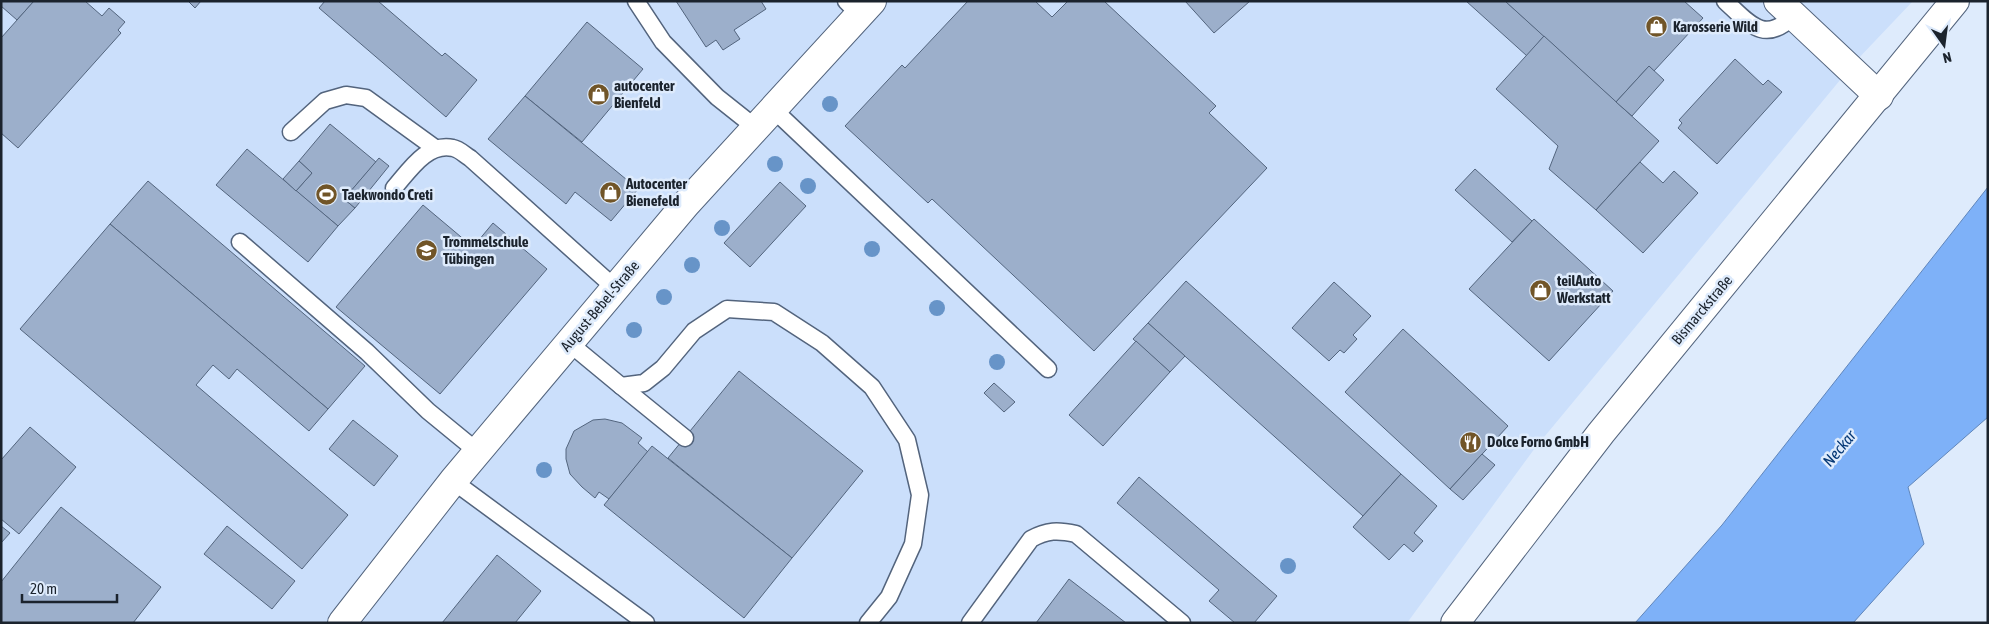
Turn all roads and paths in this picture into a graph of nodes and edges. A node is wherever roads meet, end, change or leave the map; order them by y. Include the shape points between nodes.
1 (636, 1) edge
2 (1725, 1) edge
3 (1954, 1) edge
4 (859, 6) edge
5 (1785, 9) edge
6 (1879, 96) junction
7 (764, 118) junction
8 (291, 132) dead end
9 (435, 148) junction
10 (394, 188) dead end
11 (240, 242) dead end
12 (615, 288) junction
13 (568, 344) junction
14 (1048, 369) dead end
15 (621, 386) junction
16 (685, 438) dead end
17 (478, 452) junction
18 (453, 481) junction
19 (342, 623) edge
20 (646, 623) edge
21 (868, 623) edge
22 (970, 623) edge
23 (1182, 623) edge
24 (1455, 623) edge

1 - 7 lane via 663,42 717,97
2 - 5 lane via 1762,31 1782,27
3 - 6 street, Bismarckstraße
4 - 7 street, August-Bebel-Straße
5 - 6 street
6 - 24 street, Bismarckstraße via 1601,432
7 - 12 street, August-Bebel-Straße
7 - 14 lane
8 - 9 lane via 325,101 346,95 366,98
9 - 10 lane via 416,163
9 - 12 lane via 454,148 470,158
11 - 17 lane
12 - 13 street, August-Bebel-Straße
13 - 15 lane
13 - 17 street, August-Bebel-Straße
15 - 16 lane
15 - 21 lane via 644,383 663,368 694,331 727,309 774,312 822,343 872,387 907,440 920,495 913,544 889,597
17 - 18 street, August-Bebel-Straße
18 - 19 street, August-Bebel-Straße
18 - 20 lane
22 - 23 lane via 1031,539 1058,530 1076,534

